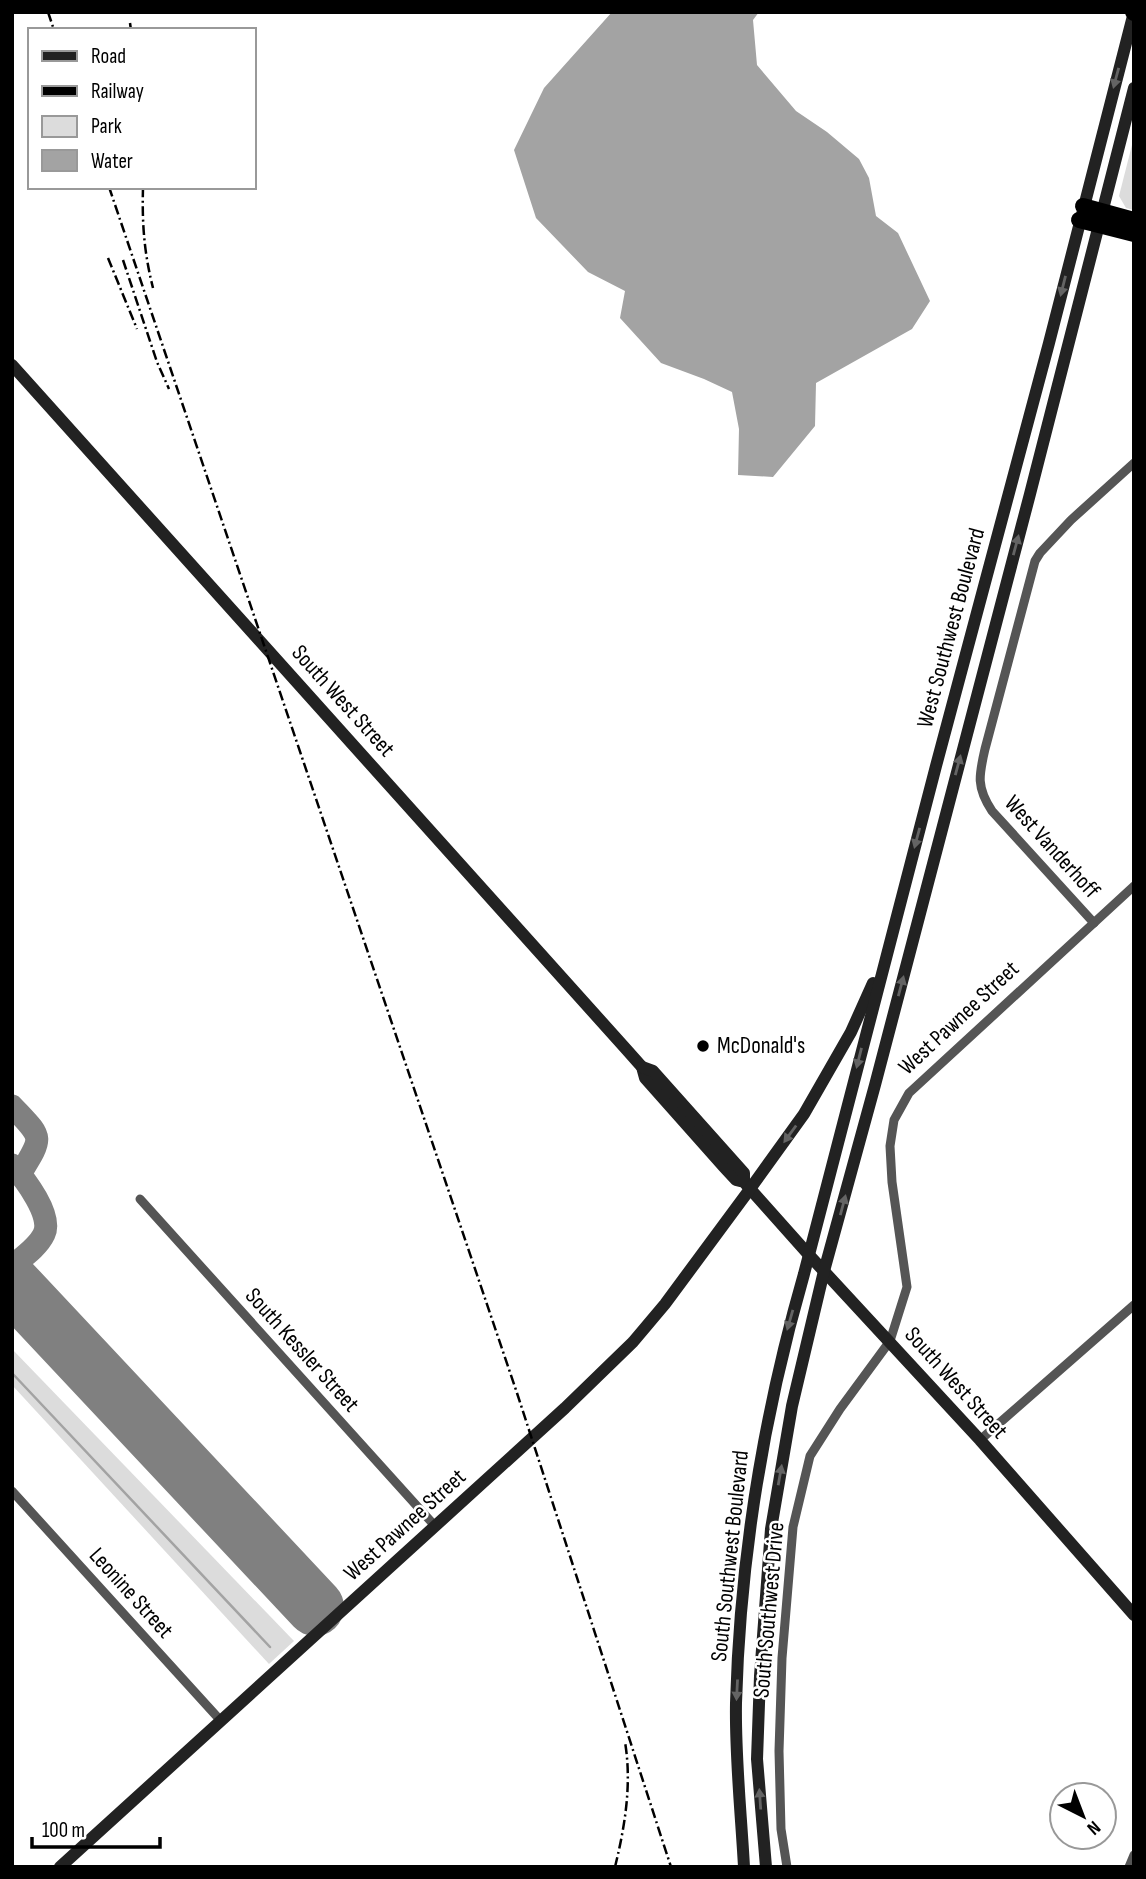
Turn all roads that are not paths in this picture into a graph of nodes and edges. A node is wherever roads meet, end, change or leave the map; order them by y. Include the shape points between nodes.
1 (1133, 12) edge
2 (1134, 88) edge
3 (1081, 213) junction
4 (1099, 218) junction
5 (1134, 220) edge
6 (1134, 234) edge
7 (12, 365) edge
8 (1134, 463) edge
9 (1134, 886) edge
10 (1094, 923) junction
11 (889, 944) junction
12 (747, 1185) junction
13 (141, 1199) dead end
14 (809, 1255) junction
15 (824, 1271) junction
16 (1134, 1305) edge
17 (890, 1341) junction
18 (980, 1440) junction
19 (12, 1491) edge
20 (435, 1525) junction
21 (1134, 1615) edge
22 (221, 1721) junction
23 (60, 1867) edge
24 (744, 1867) edge
25 (766, 1867) edge
26 (787, 1867) edge

1 -> 3 main road, West Southwest Boulevard
2 - 4 main road, West Southwest Boulevard
3 - 4 highway
3 -> 11 main road, West Southwest Boulevard
4 - 5 highway
4 - 6 highway
15 -> 4 main road, West Southwest Boulevard
7 - 12 main road, South West Street via 642,1067 645,1078 724,1167
8 - 10 street, West Vanderhoff via 1071,520 1035,561 979,772 983,797 996,817
9 - 10 street, West Pawnee Street
10 - 17 street, West Pawnee Street via 909,1093 894,1119 892,1182 907,1287
11 -> 12 main road, West Pawnee Street via 851,1032 804,1114
11 -> 14 main road, West Southwest Boulevard
12 - 14 main road, South West Street
12 - 20 main road, West Pawnee Street via 666,1304 634,1342
13 - 20 street, South Kessler Street
14 - 15 main road, South West Street
14 -> 24 main road, South Southwest Boulevard via 785,1338 758,1473 742,1603 736,1704
15 - 17 main road, South West Street
25 -> 15 main road, South Southwest Boulevard via 757,1759 771,1529 792,1406
16 - 18 street
17 - 18 main road, South West Street
17 - 26 street, South Southwest Drive via 810,1456 793,1527 779,1752
18 - 21 main road, South West Street
19 - 22 street, Leonine Street
20 - 22 main road, West Pawnee Street
22 - 23 main road, West Pawnee Street

